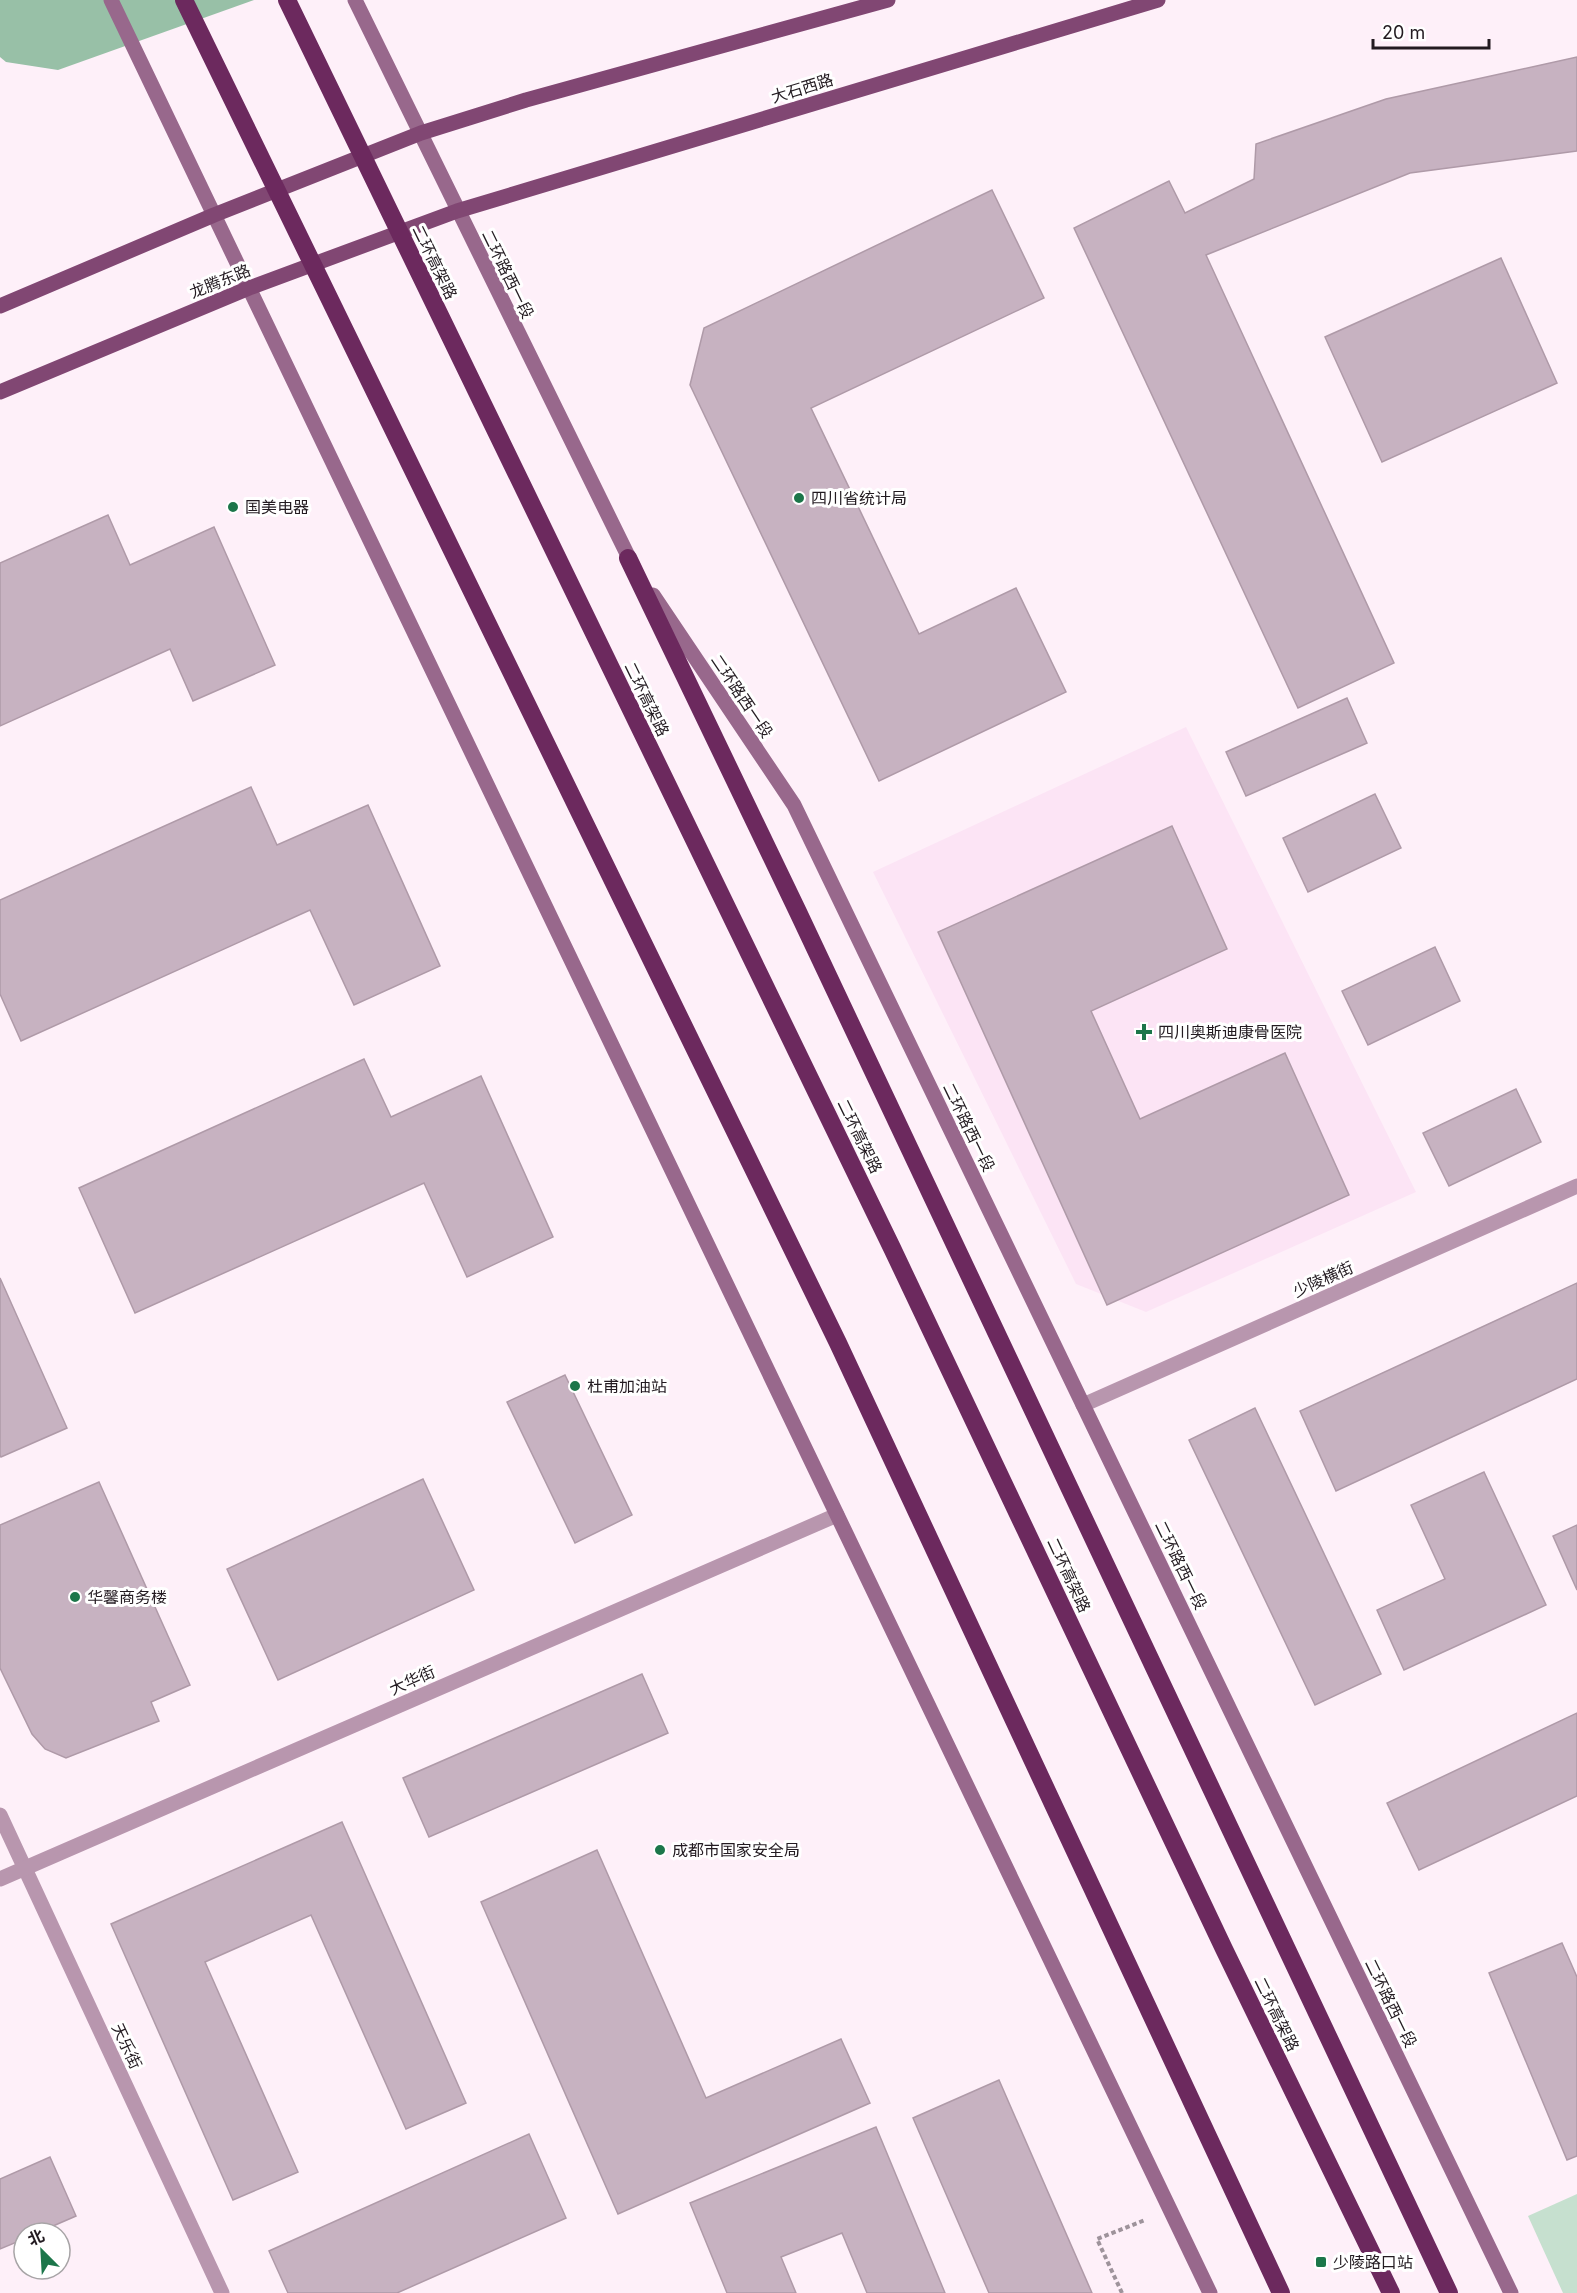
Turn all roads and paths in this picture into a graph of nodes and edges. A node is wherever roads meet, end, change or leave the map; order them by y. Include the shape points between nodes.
1 (111, 0) edge
2 (184, 0) edge
3 (287, 0) edge
4 (888, 0) edge
5 (1158, 0) edge
6 (357, 3) edge
7 (421, 133) junction
8 (458, 211) junction
9 (214, 215) junction
10 (249, 288) junction
11 (0, 306) edge
12 (0, 392) edge
13 (628, 558) junction
14 (1577, 1186) edge
15 (1083, 1405) junction
16 (837, 1515) junction
17 (0, 1815) edge
18 (25, 1868) junction
19 (0, 1879) edge
20 (1170, 2210) junction
21 (222, 2293) edge
22 (1122, 2293) edge
23 (1210, 2293) edge
24 (1281, 2293) edge
25 (1391, 2293) edge
26 (1449, 2293) edge
27 (1511, 2293) edge

1 - 9 main road
2 - 24 highway via 838,1343
3 - 25 highway, 二环高架路 via 892,1248
4 - 7 main road
5 - 8 main road, 大石西路
6 - 7 main road, 二环路西一段
7 - 8 main road, 二环路西一段
7 - 9 main road
8 - 10 main road, 龙腾东路
8 - 13 main road, 二环路西一段
9 - 10 main road
9 - 11 main road
10 - 12 main road, 龙腾东路
10 - 16 main road
13 - 15 main road, 二环路西一段 via 794,805
13 - 26 highway
14 - 15 street, 少陵横街
15 - 27 main road, 二环路西一段
16 - 18 street, 大华街
16 - 20 main road
17 - 18 street, 天乐街
18 - 19 street, 大华街
18 - 21 street, 天乐街
20 - 22 path via 1097,2239
20 - 23 main road

